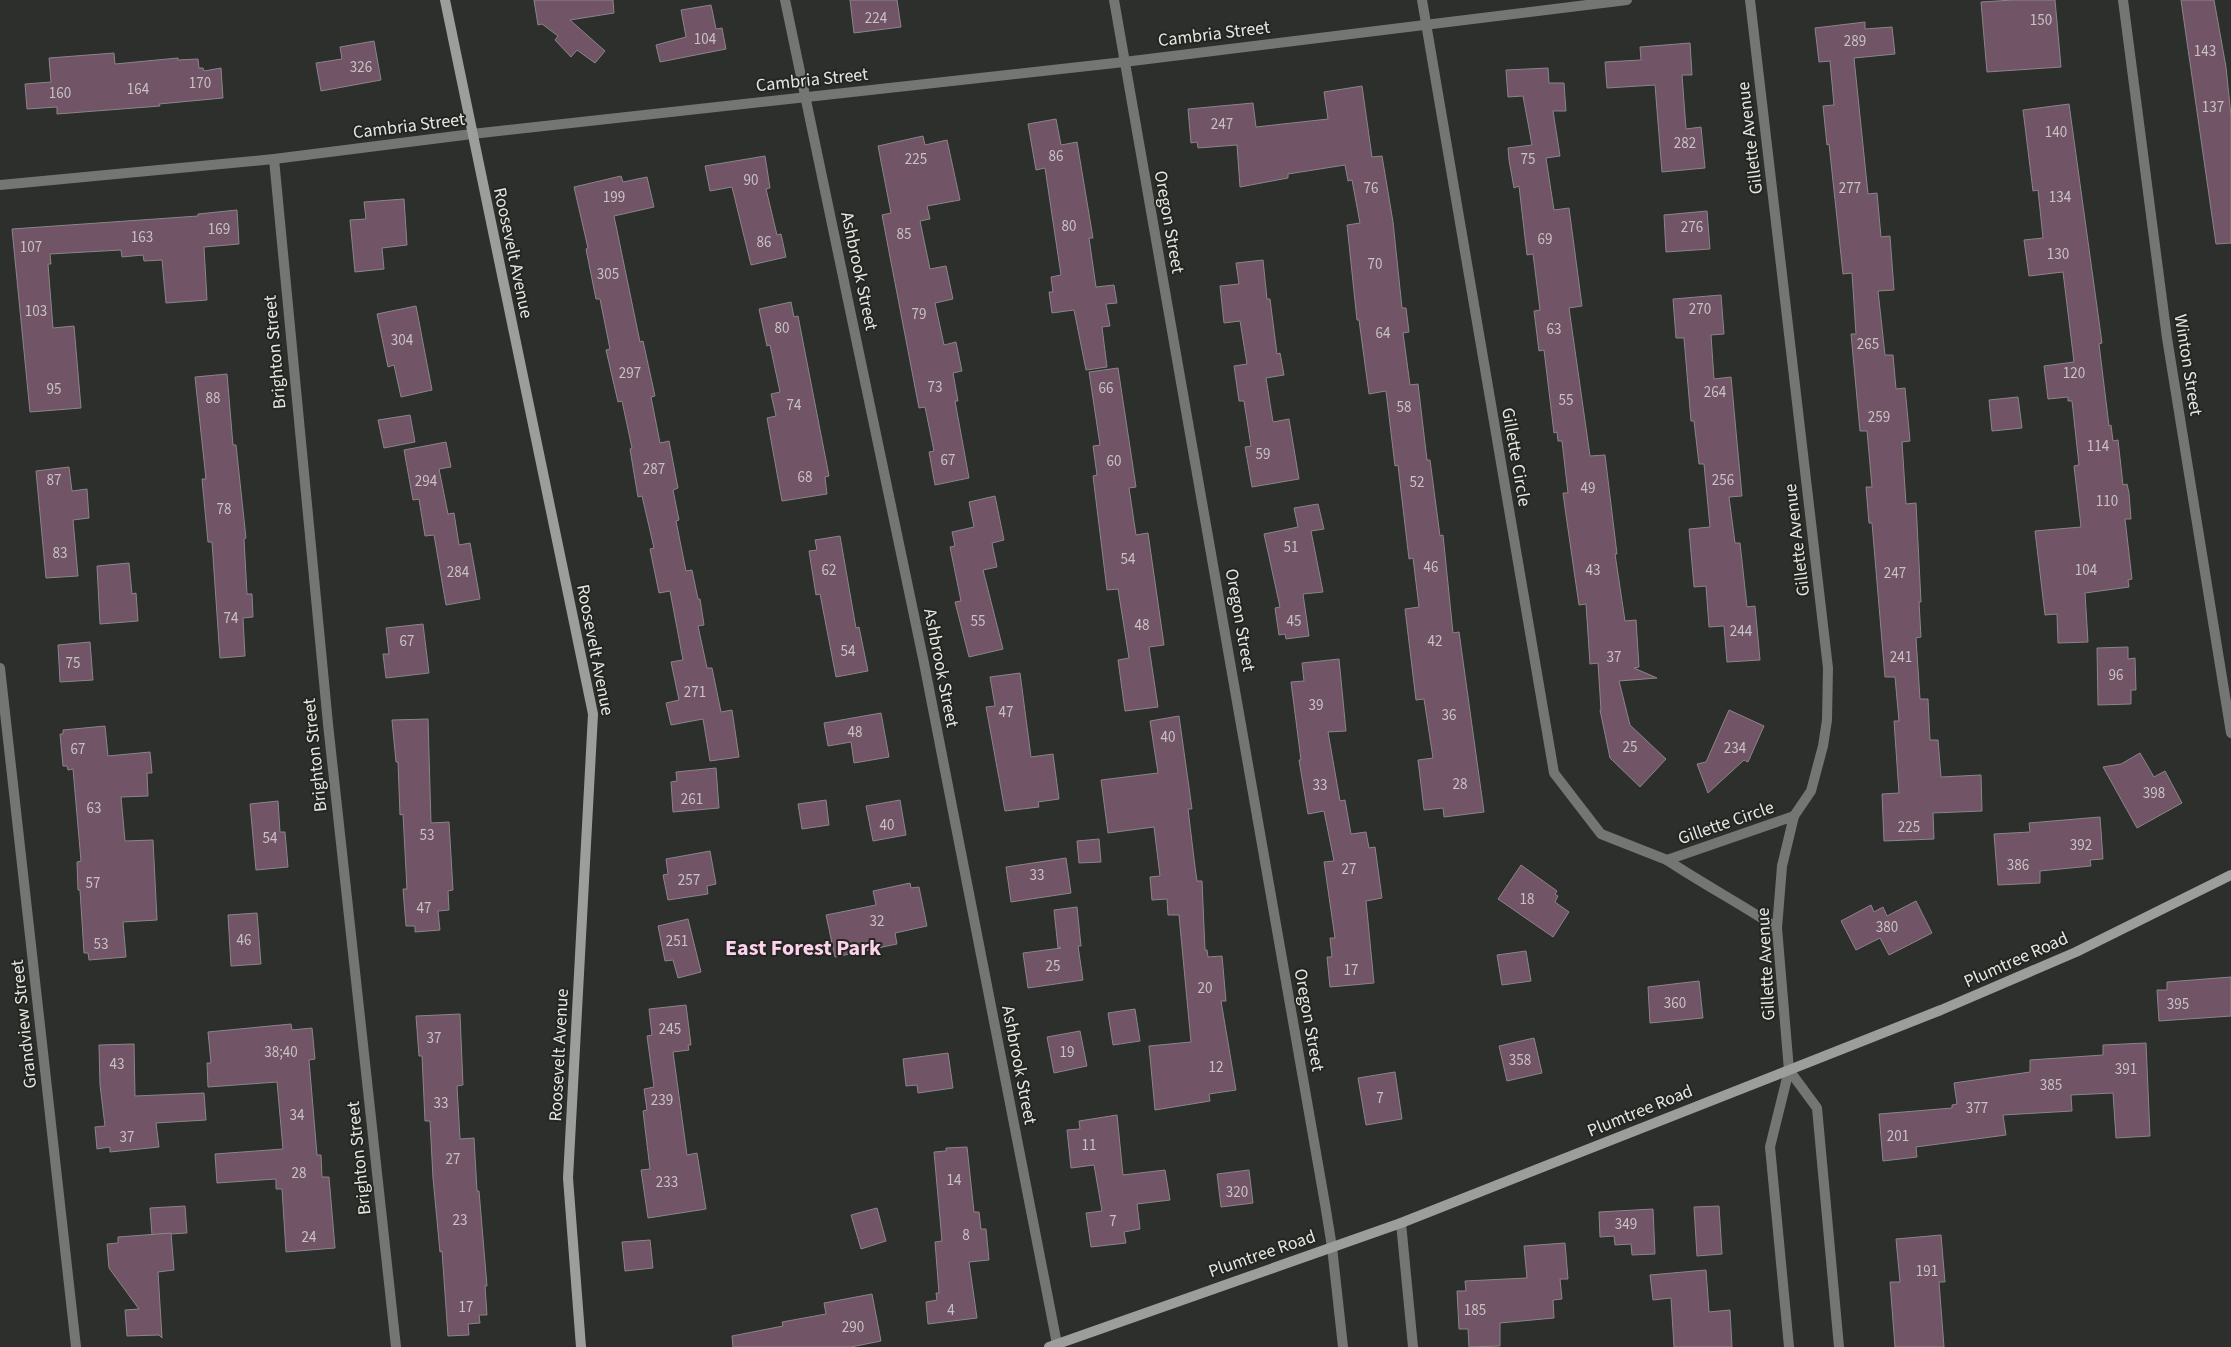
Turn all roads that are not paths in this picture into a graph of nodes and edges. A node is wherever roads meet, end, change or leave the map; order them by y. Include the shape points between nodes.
1 (445, 0) edge
2 (785, 0) edge
3 (1114, 0) edge
4 (1422, 0) edge
5 (1627, 0) edge
6 (1750, 0) edge
7 (2123, 0) edge
8 (1425, 26) junction
9 (1124, 62) junction
10 (805, 96) junction
11 (472, 134) junction
12 (274, 159) junction
13 (0, 186) edge
14 (0, 668) edge
15 (2231, 733) edge
16 (1794, 816) junction
17 (1667, 860) junction
18 (2231, 875) edge
19 (1777, 928) junction
20 (1789, 1070) junction
21 (1401, 1223) junction
22 (1332, 1247) junction
23 (1053, 1346) edge
24 (76, 1347) edge
25 (396, 1347) edge
26 (581, 1347) edge
27 (1343, 1347) edge
28 (1413, 1347) edge
29 (1789, 1347) edge
30 (1839, 1347) edge

1 - 11 street, Roosevelt Avenue
2 - 10 street, Ashbrook Street
3 - 9 street, Oregon Street
4 - 8 street, Gillette Circle
5 - 8 street, Cambria Street
6 - 16 street, Gillette Avenue via 1828,668 1827,720 1820,761 1811,791
7 - 15 street, Winton Street via 2167,338
8 - 9 street, Cambria Street
8 - 17 street, Gillette Circle via 1554,772 1601,834
9 - 10 street, Cambria Street
9 - 22 street, Oregon Street
10 - 11 street, Cambria Street
10 - 23 street, Ashbrook Street via 924,663
11 - 12 street, Cambria Street
11 - 26 street, Roosevelt Avenue via 593,714 568,1178
12 - 13 street, Cambria Street
12 - 25 street, Brighton Street via 328,724
14 - 24 street, Grandview Street
16 - 17 street, Gillette Circle
16 - 19 street, Gillette Avenue via 1782,866
17 - 19 street, Gillette Circle
18 - 20 street, Plumtree Road via 2031,972
19 - 20 street, Gillette Avenue
20 - 21 street, Plumtree Road
20 - 29 street, Gillette Avenue via 1770,1147
20 - 30 street via 1817,1108
21 - 22 street, Plumtree Road
21 - 28 street
22 - 23 street, Plumtree Road
22 - 27 street, Oregon Street

